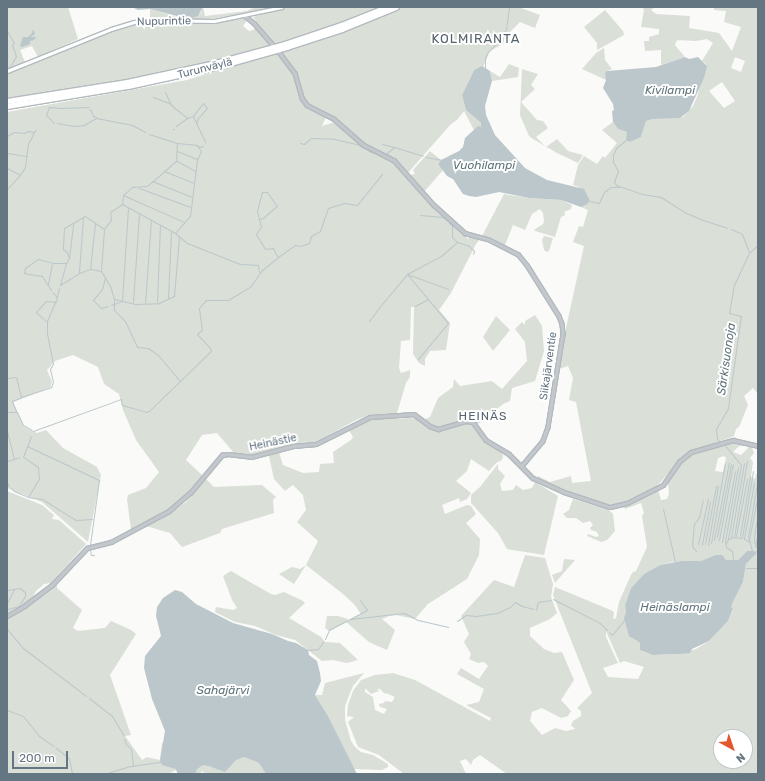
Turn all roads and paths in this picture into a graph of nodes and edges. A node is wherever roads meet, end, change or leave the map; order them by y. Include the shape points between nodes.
1 (282, 7) edge
2 (386, 7) edge
3 (396, 7) edge
4 (251, 14) junction
5 (244, 15) junction
6 (254, 24) junction
7 (273, 45) dead end
8 (279, 52) dead end
9 (7, 71) edge
10 (7, 102) edge
11 (7, 106) edge
12 (758, 446) edge
13 (522, 466) junction
14 (7, 616) edge

1 - 4 main road, Nupurintie
2 - 10 highway, Turunväylä via 286,44 215,63 134,81
3 - 11 highway, Turunväylä via 336,32 216,67 128,86
4 - 5 main road, Nupurintie
4 - 6 street
5 - 6 street
5 - 9 main road, Nupurintie via 204,22 134,22
6 - 7 street
8 - 13 street, Siikajärventie via 295,73 302,98 308,105 334,119 364,145 394,160 434,205 465,233 488,239 518,254 558,316 563,329 562,340 547,433
12 - 13 street via 733,440 690,452 680,461 663,486 616,507 605,506 560,491 533,478
13 - 14 street, Heinästie via 486,440 474,422 466,421 438,429 417,415 408,414 366,418 313,444 293,446 251,457 224,454 216,460 190,493 169,511 111,542 89,547 52,585

